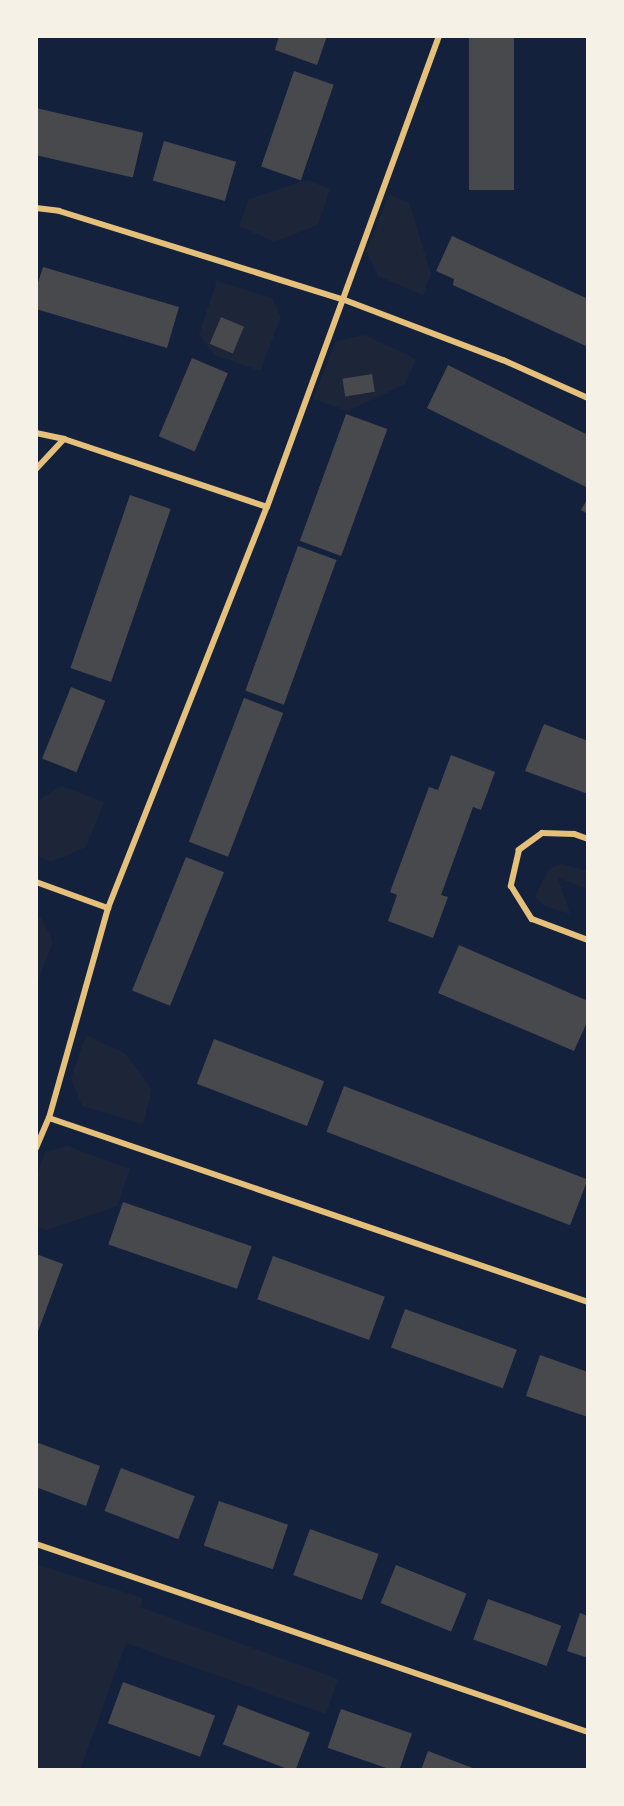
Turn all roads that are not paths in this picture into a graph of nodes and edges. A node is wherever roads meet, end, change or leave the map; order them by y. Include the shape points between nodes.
1 (439, 36) edge
2 (36, 208) edge
3 (342, 299) junction
4 (588, 398) edge
5 (36, 434) edge
6 (64, 439) junction
7 (36, 469) edge
8 (267, 507) junction
9 (588, 839) edge
10 (36, 882) edge
11 (108, 908) junction
12 (588, 940) edge
13 (49, 1118) junction
14 (36, 1148) edge
15 (588, 1302) edge
16 (36, 1544) edge
17 (588, 1732) edge

1 - 3 street
2 - 3 street via 59,211
3 - 4 street via 503,360
3 - 8 street
5 - 6 street
6 - 7 street
6 - 8 street
8 - 11 street
9 - 12 street via 574,834 542,833 519,850 511,886 532,919
10 - 11 street
11 - 13 street
13 - 14 street
13 - 15 street
16 - 17 street

